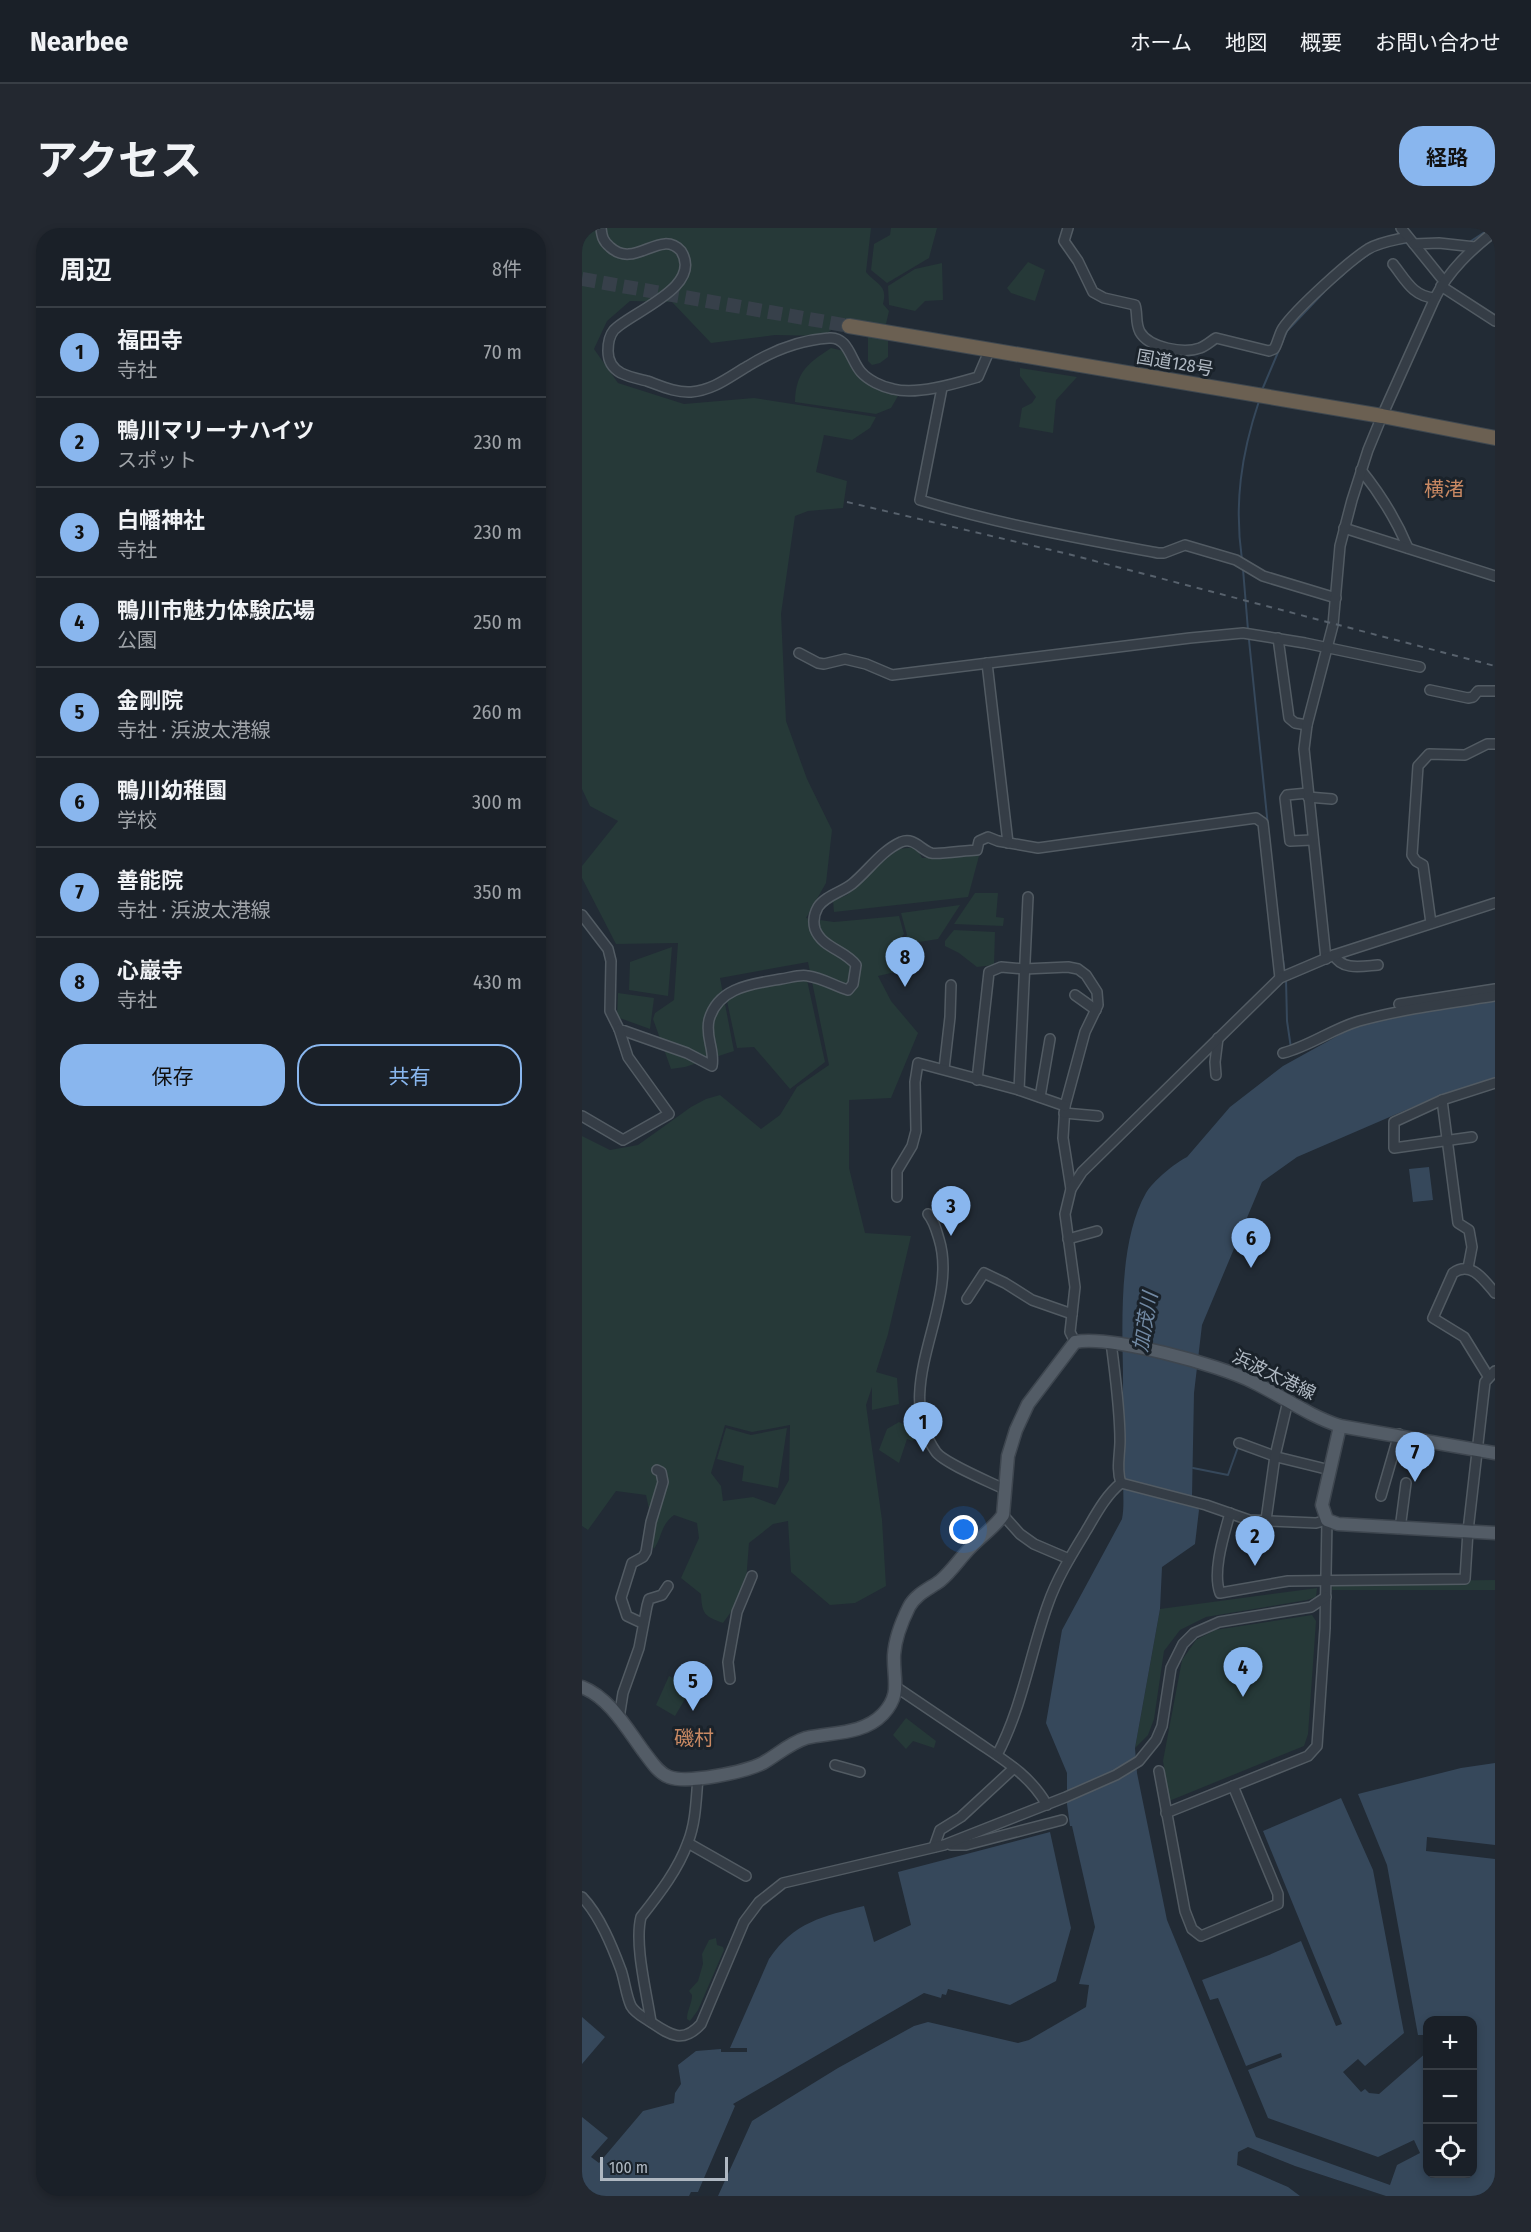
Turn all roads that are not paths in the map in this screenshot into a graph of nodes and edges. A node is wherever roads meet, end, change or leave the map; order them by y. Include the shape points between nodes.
1 (601, 228) edge
2 (1068, 228) edge
3 (1401, 228) edge
4 (1495, 231) edge
5 (1412, 240) junction
6 (1475, 247) junction
7 (1393, 264) dead end
8 (1442, 283) junction
9 (1435, 298) junction
10 (1495, 321) edge
11 (849, 326) tunnel mouth
12 (990, 349) junction
13 (942, 388) junction
14 (1382, 416) junction
15 (1495, 438) edge
16 (1361, 470) junction
17 (1344, 528) junction
18 (1408, 548) junction
19 (1495, 576) edge
20 (1336, 598) junction
21 (1278, 638) junction
22 (1328, 648) junction
23 (799, 653) dead end
24 (987, 663) junction
25 (1420, 667) dead end
26 (1430, 690) dead end
27 (1495, 691) edge
28 (1307, 726) junction
29 (1495, 744) edge
30 (1308, 795) junction
31 (1332, 799) dead end
32 (1312, 840) junction
33 (1008, 843) junction
34 (1028, 897) dead end
35 (1495, 903) edge
36 (582, 915) edge
37 (1431, 923) junction
38 (1330, 957) junction
39 (1378, 965) dead end
40 (1024, 969) junction
41 (1280, 978) junction
42 (951, 985) dead end
43 (1495, 989) edge
44 (1075, 994) dead end
45 (1495, 996) edge
46 (1400, 1004) dead end
47 (1096, 1010) junction
48 (619, 1029) junction
49 (1218, 1038) junction
50 (1050, 1039) dead end
51 (1283, 1053) dead end
52 (944, 1069) junction
53 (1216, 1075) dead end
54 (977, 1080) junction
55 (1495, 1083) edge
56 (1018, 1090) junction
57 (1040, 1097) junction
58 (1442, 1100) junction
59 (1065, 1109) junction
60 (582, 1116) edge
61 (1098, 1116) dead end
62 (1472, 1137) dead end
63 (1448, 1141) junction
64 (1071, 1189) junction
65 (897, 1197) dead end
66 (928, 1214) dead end
67 (1097, 1232) dead end
68 (1068, 1239) junction
69 (1468, 1268) junction
70 (1495, 1293) edge
71 (967, 1299) dead end
72 (1072, 1314) junction
73 (1075, 1342) junction
74 (1114, 1342) junction
75 (1491, 1374) edge
76 (1288, 1401) junction
77 (1340, 1426) junction
78 (1399, 1434) junction
79 (1239, 1443) dead end
80 (1476, 1450) junction
81 (1495, 1452) edge
82 (1275, 1456) junction
83 (657, 1470) dead end
84 (1330, 1470) junction
85 (1121, 1483) junction
86 (1406, 1483) dead end
87 (1004, 1489) junction
88 (1382, 1496) dead end
89 (1230, 1513) junction
90 (1003, 1515) junction
91 (1266, 1520) junction
92 (1327, 1520) junction
93 (1401, 1529) junction
94 (1468, 1531) junction
95 (1495, 1533) edge
96 (1070, 1559) junction
97 (752, 1576) dead end
98 (1326, 1580) junction
99 (668, 1586) dead end
100 (1326, 1597) junction
101 (642, 1623) junction
102 (730, 1679) dead end
103 (582, 1687) edge
104 (896, 1687) junction
105 (619, 1718) junction
106 (997, 1755) junction
107 (835, 1766) dead end
108 (1014, 1768) junction
109 (1159, 1771) dead end
110 (860, 1772) dead end
111 (698, 1778) junction
112 (1233, 1786) junction
113 (1047, 1805) junction
114 (1166, 1813) junction
115 (1062, 1820) dead end
116 (688, 1843) junction
117 (939, 1846) junction
118 (746, 1876) dead end
119 (582, 1897) edge
120 (651, 2022) junction

1 - 13 street via 602,239 619,253 635,252 659,238 676,244 684,258 682,275 668,294 611,334 609,361 622,374 678,391 701,390 720,384 780,349 834,338 844,343 861,372 875,382 901,390
2 - 5 street via 1064,241 1093,292 1135,305 1141,335 1159,348 1174,349 1201,348 1216,338 1274,349 1289,320 1362,253 1378,244
3 - 5 street
4 - 6 street
5 - 6 street
5 - 8 street
6 - 8 street
7 - 9 street via 1416,293
8 - 9 street
8 - 10 street
9 - 14 street
11 - 12 highway, 国道128号
12 - 13 street via 978,377
12 - 14 highway, 国道128号
13 - 20 street via 920,500 972,516 1158,553 1185,545 1236,560 1263,576
14 - 15 highway, 国道128号
14 - 16 street
16 - 17 street
16 - 18 street via 1380,492
17 - 18 street
17 - 20 street
18 - 19 street
20 - 22 street
21 - 22 street
21 - 24 street via 1248,634
21 - 28 street via 1289,718
22 - 25 street
22 - 28 street
23 - 24 street via 818,663 845,659 892,675
24 - 33 street
26 - 27 street via 1468,698 1483,689
28 - 30 street via 1304,758
29 - 37 street via 1465,755 1430,754 1418,766 1412,855 1423,865
30 - 31 street
30 - 32 street
30 - 32 street via 1284,798 1290,841
32 - 38 street
33 - 41 street via 1038,848 1260,819
33 - 48 street via 987,837 979,841 977,850 931,853 911,841 902,842 876,861 851,885 819,905 814,916 822,941 850,956 856,965 854,984 848,990 806,975 732,991 712,1010 708,1024 712,1066
34 - 40 street
35 - 37 street
36 - 48 street via 608,949 610,1011
37 - 38 street
38 - 39 street via 1349,967
38 - 41 street
40 - 47 street via 1078,969 1097,992
40 - 54 street via 1001,967 988,972
40 - 56 street
41 - 49 street
42 - 52 street
43 - 46 street
44 - 47 street
45 - 51 street via 1358,1022
47 - 59 street via 1085,1032
48 - 60 street via 628,1057 669,1114 623,1140
49 - 53 street
49 - 64 street via 1082,1172
50 - 57 street
52 - 54 street
52 - 65 street via 918,1063 916,1131 897,1171
54 - 56 street
55 - 58 street
56 - 57 street
57 - 59 street
58 - 63 street
58 - 63 street via 1394,1122 1394,1149
59 - 61 street
59 - 64 street via 1063,1138
62 - 63 street
63 - 69 street via 1458,1223 1469,1230 1472,1247
64 - 68 street via 1065,1214
66 - 87 street via 934,1221 943,1252 943,1275 921,1379 920,1415 937,1453
67 - 68 street
68 - 72 street via 1076,1287
69 - 70 street
69 - 75 street via 1454,1273 1433,1318 1464,1337
71 - 72 street via 984,1273 1032,1300
72 - 73 street via 1070,1335
73 - 74 main road, 浜波太港線
73 - 87 main road via 1028,1404 1008,1456
74 - 76 main road, 浜波太港線 via 1200,1362 1253,1382
74 - 85 street
75 - 80 street via 1485,1382
76 - 77 main road, 浜波太港線
76 - 82 street
77 - 78 main road, 浜波太港線
77 - 84 main road
78 - 80 main road, 浜波太港線
78 - 88 street
79 - 82 street
80 - 81 main road, 浜波太港線
80 - 94 street
82 - 84 street
82 - 91 street
83 - 101 street via 663,1482 646,1552 632,1563 621,1598 627,1616
84 - 92 main road via 1322,1505
85 - 89 street
85 - 96 street via 1100,1507
86 - 93 street
87 - 90 main road
89 - 91 street via 1249,1520
89 - 98 street via 1216,1583 1220,1593 1288,1581
90 - 96 street via 1034,1544
90 - 104 main road via 946,1575 909,1606 894,1652
91 - 92 street
92 - 93 main road
92 - 98 street
93 - 94 main road
94 - 95 main road
94 - 98 street via 1465,1579
96 - 106 street via 1048,1602 1017,1710
97 - 102 street via 737,1612 728,1662
98 - 100 street
99 - 101 street via 662,1595 649,1599
100 - 112 street via 1317,1746 1308,1755
100 - 113 street via 1311,1607 1219,1622 1194,1633 1183,1644 1171,1668 1162,1726 1156,1740 1138,1761 1116,1775
101 - 105 street
103 - 105 main road via 594,1693
104 - 106 street
104 - 111 main road via 888,1709 867,1727 797,1742 743,1771
105 - 111 main road via 657,1770 673,1778
106 - 108 street
107 - 110 street
108 - 113 street via 1037,1788
108 - 117 street via 961,1817 940,1830
109 - 114 street
111 - 116 street
112 - 114 street
112 - 114 street via 1278,1894 1278,1904 1201,1936 1192,1929 1185,1911
113 - 117 street
115 - 117 street via 966,1845
116 - 118 street
116 - 120 street via 639,1925
117 - 120 street via 783,1883 759,1902 744,1922 701,2024 694,2032 677,2037
119 - 120 street via 602,1927 631,2005

